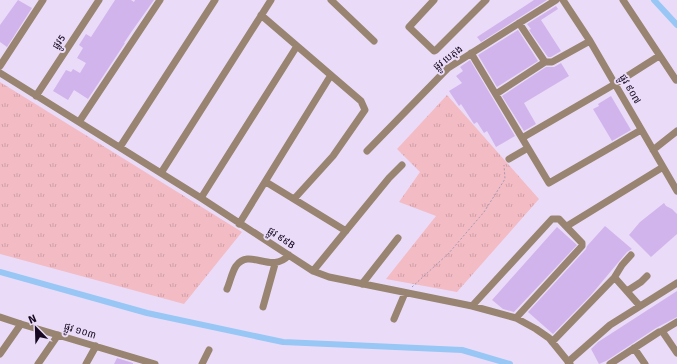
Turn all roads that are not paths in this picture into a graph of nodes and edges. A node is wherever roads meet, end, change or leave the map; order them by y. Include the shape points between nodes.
1 (43, 0) edge
2 (99, 0) edge
3 (160, 0) edge
4 (215, 0) edge
5 (270, 0) edge
6 (331, 0) edge
7 (434, 0) edge
8 (486, 0) edge
9 (556, 0) edge
10 (563, 0) edge
11 (623, 0) edge
12 (261, 15) junction
13 (519, 23) junction
14 (374, 41) dead end
15 (590, 41) junction
16 (297, 46) junction
17 (471, 53) junction
18 (659, 56) junction
19 (545, 62) junction
20 (0, 66) edge
21 (0, 73) edge
22 (331, 75) junction
23 (676, 80) dead end
24 (615, 84) junction
25 (496, 94) junction
26 (36, 96) junction
27 (79, 122) junction
28 (642, 130) junction
29 (677, 131) edge
30 (522, 138) junction
31 (120, 147) junction
32 (528, 148) junction
33 (653, 150) junction
34 (367, 151) dead end
35 (507, 162) road end
36 (402, 165) dead end
37 (663, 167) junction
38 (161, 173) junction
39 (266, 182) junction
40 (676, 187) edge
41 (201, 198) junction
42 (294, 199) junction
43 (239, 224) junction
44 (567, 226) junction
45 (346, 230) junction
46 (398, 238) dead end
47 (289, 255) junction
48 (631, 255) dead end
49 (275, 264) junction
50 (313, 271) junction
51 (647, 276) dead end
52 (614, 278) junction
53 (677, 282) edge
54 (362, 284) junction
55 (227, 289) dead end
56 (627, 291) junction
57 (405, 294) junction
58 (639, 305) junction
59 (472, 306) junction
60 (263, 307) dead end
61 (0, 317) edge
62 (516, 318) junction
63 (394, 319) dead end
64 (677, 322) edge
65 (21, 324) junction
66 (659, 332) dead end
67 (58, 335) junction
68 (552, 342) junction
69 (96, 346) junction
70 (634, 348) junction
71 (209, 350) dead end
72 (677, 353) edge
73 (0, 354) edge
74 (569, 363) edge
75 (38, 364) edge
76 (86, 364) edge
77 (155, 364) edge
78 (202, 364) edge
79 (610, 364) edge
80 (645, 364) edge

1 - 20 street
2 - 26 street, ផ្លូវ5
3 - 27 street
4 - 31 street
5 - 12 street
6 - 14 street
7 - 8 street via 409,28 434,51
9 - 13 street, ផ្លូវ បេតុង
10 - 15 street, ផ្លូវ ៩០៧
11 - 18 street
12 - 16 street
12 - 38 street
13 - 17 street, ផ្លូវ បេតុង
13 - 19 street
15 - 19 street via 552,62
15 - 24 street, ផ្លូវ ៩០៧
16 - 22 street
16 - 41 street
17 - 25 street
17 - 34 street, ផ្លូវ បេតុង via 448,68
18 - 23 street
18 - 24 street
19 - 25 street
21 - 26 street, ផ្លូវ ៩៩B
22 - 39 street
22 - 42 street via 361,101 365,110 333,156
24 - 28 street, ផ្លូវ ៩០៧
24 - 30 street
25 - 30 street
26 - 27 street, ផ្លូវ ៩៩B
27 - 31 street, ផ្លូវ ៩៩B
28 - 32 street via 549,183
28 - 33 street, ផ្លូវ ៩០៧
29 - 33 street
30 - 32 street
31 - 38 street, ផ្លូវ ៩៩B
32 - 35 street
33 - 37 street, ផ្លូវ ៩០៧
36 - 45 street
37 - 40 street, ផ្លូវ ៩០៧
37 - 44 street
38 - 41 street, ផ្លូវ ៩៩B
39 - 42 street
39 - 43 street
41 - 43 street, ផ្លូវ ៩៩B
42 - 45 street
43 - 47 street, ផ្លូវ ៩៩B
44 - 59 street via 559,219 552,219
44 - 62 street via 582,246
45 - 50 street
46 - 54 street
47 - 49 street
47 - 50 street, ផ្លូវ ៩៩B
48 - 52 street
49 - 55 street via 254,259 242,261 235,267
49 - 60 street
50 - 54 street, ផ្លូវ ៩៩B
51 - 56 street
52 - 56 street
52 - 68 street
53 - 58 street
54 - 57 street, ផ្លូវ ៩៩B
56 - 58 street
57 - 59 street, ផ្លូវ ៩៩B
57 - 63 street
58 - 74 street via 610,324
59 - 62 street, ផ្លូវ ៩៩B
61 - 65 street, ផ្លូវ ១០៣
62 - 68 street, ផ្លូវ ៩៩B
64 - 72 street via 662,331
65 - 67 street, ផ្លូវ ១០៣
65 - 73 street
66 - 70 street
67 - 69 street, ផ្លូវ ១០៣
67 - 75 street
68 - 74 street, ផ្លូវ ៩៩B
69 - 76 street
69 - 77 street, ផ្លូវ ១០៣
70 - 79 street
70 - 80 street
71 - 78 street

